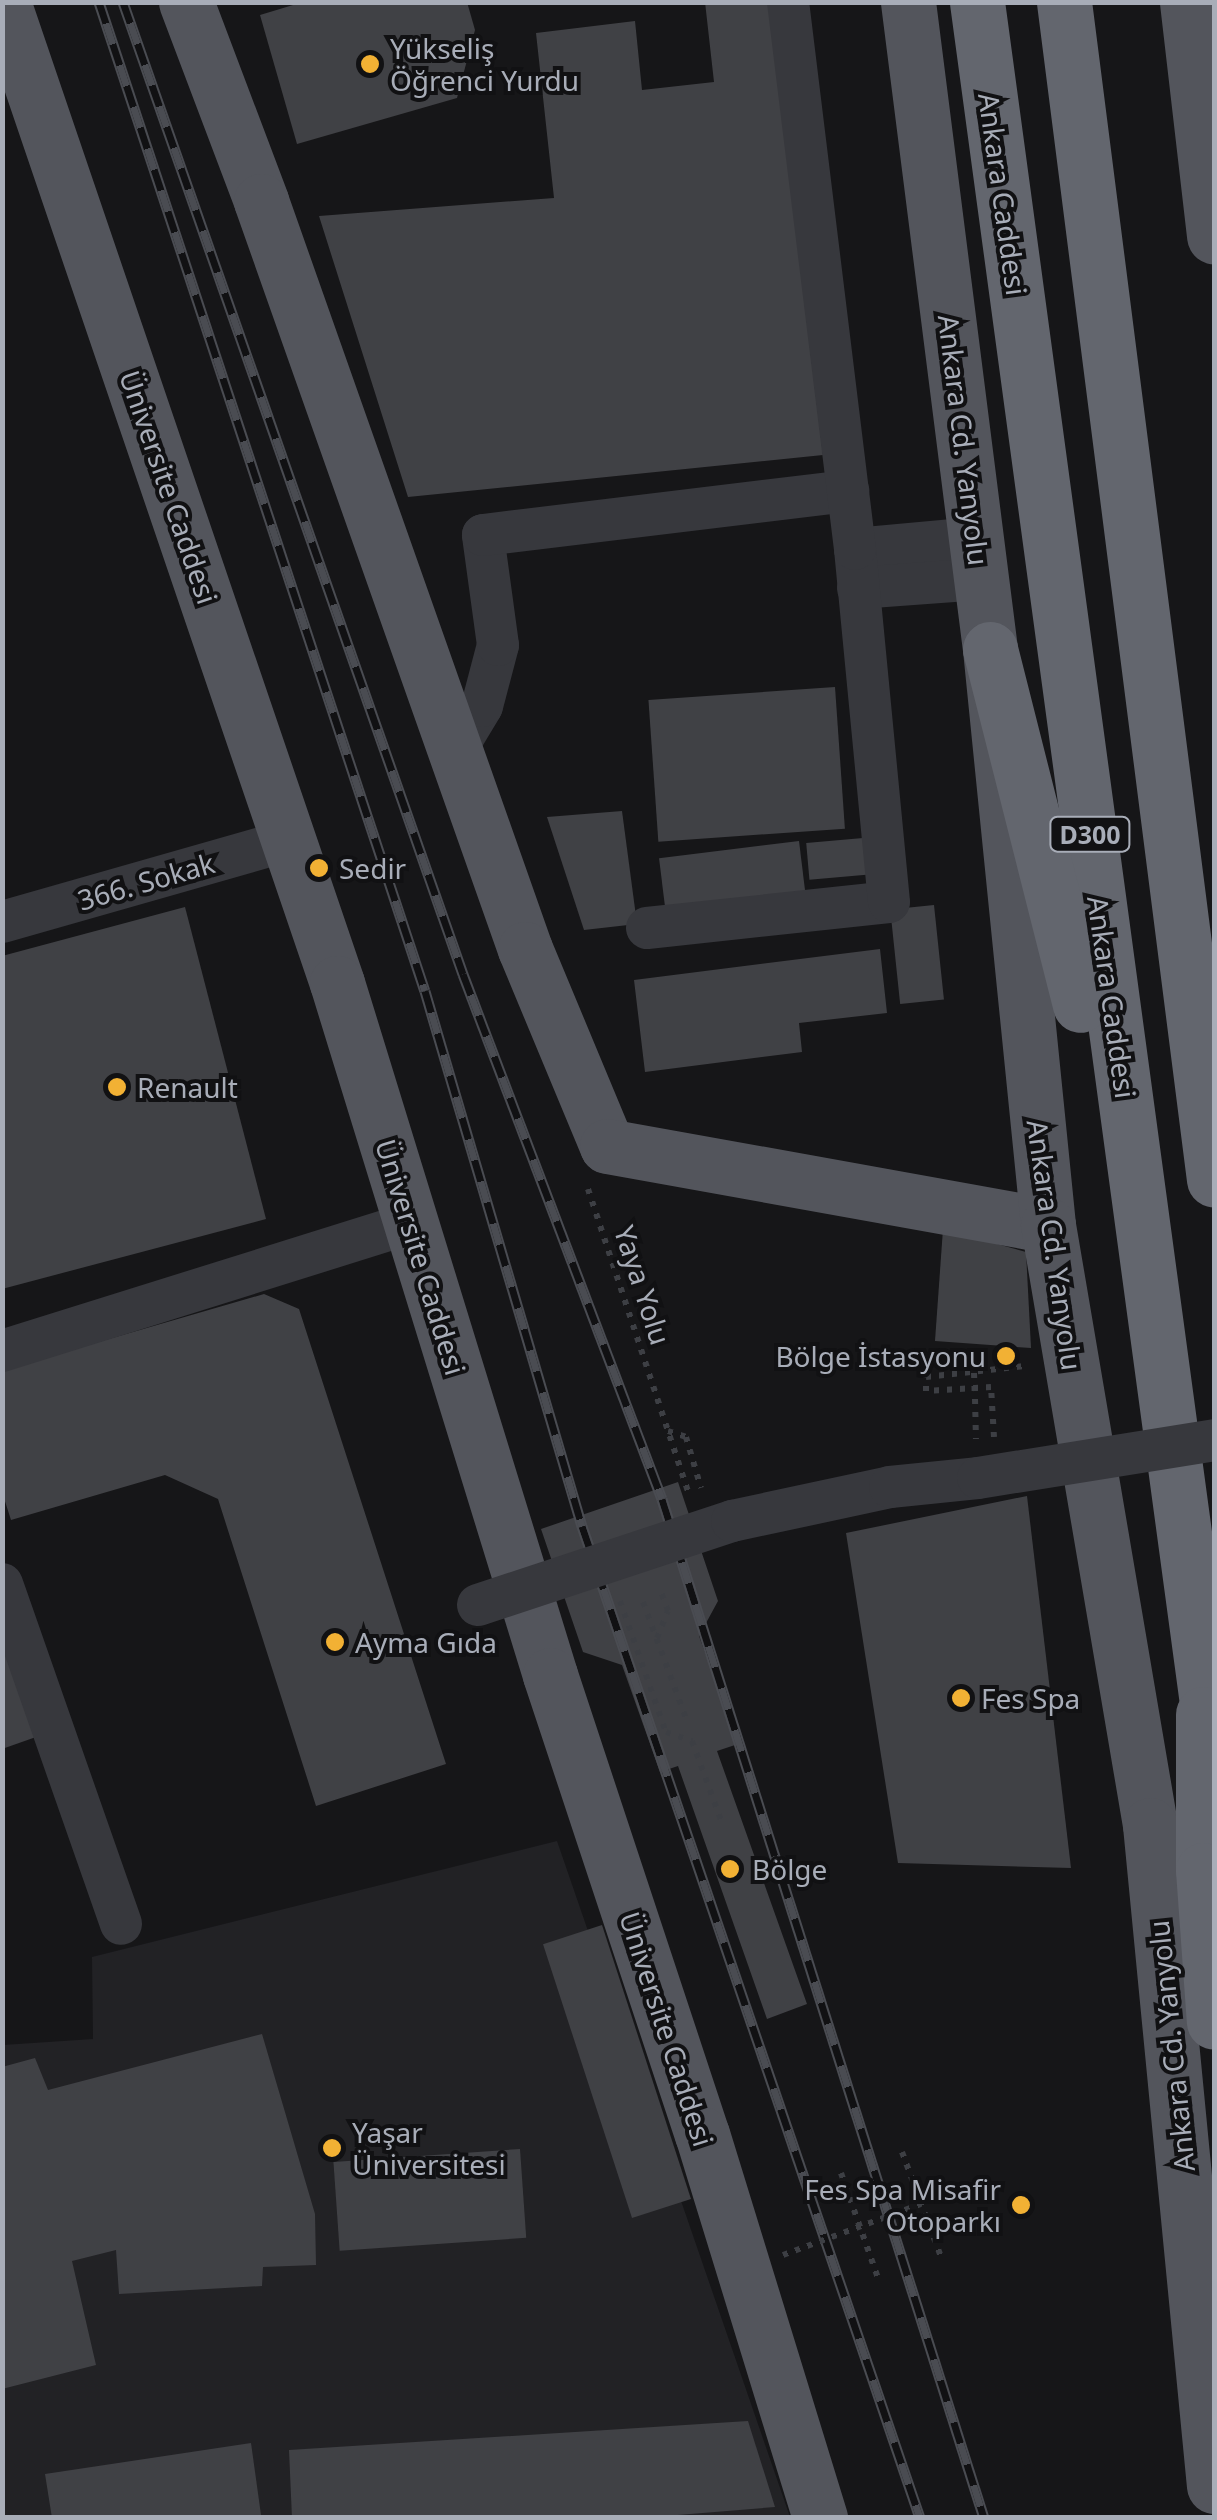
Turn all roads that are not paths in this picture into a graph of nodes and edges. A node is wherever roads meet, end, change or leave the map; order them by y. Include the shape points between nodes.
1 (3, 2) edge
2 (186, 2) edge
3 (788, 2) edge
4 (908, 2) edge
5 (977, 2) edge
6 (1064, 2) edge
7 (1187, 2) edge
8 (1207, 96) edge
9 (1214, 236) edge
10 (848, 491) junction
11 (979, 558) junction
12 (857, 569) junction
13 (990, 649) junction
14 (456, 751) junction
15 (289, 840) junction
16 (2, 922) edge
17 (647, 928) dead end
18 (1214, 1179) edge
19 (410, 1223) junction
20 (1048, 1225) junction
21 (2, 1351) edge
22 (1167, 1409) junction
23 (1214, 1440) edge
24 (2, 1584) edge
25 (478, 1605) dead end
26 (1203, 1666) junction
27 (1214, 1754) edge
28 (121, 1924) dead end
29 (1214, 2022) edge
30 (1214, 2486) edge
31 (820, 2518) edge

1 - 15 main road, Üniversite Caddesi
2 - 14 main road
3 - 10 street
4 - 11 main road, Ankara Cd. Yanyolu
5 - 22 highway, Ankara Caddesi / D300
6 - 18 highway, D300
7 - 8 main road
8 - 9 main road
10 - 12 street
10 - 14 street via 483,535 498,645 482,706
11 - 12 street
11 - 13 main road, Ankara Cd. Yanyolu
12 - 17 street via 888,902
13 - 20 main road, Ankara Cd. Yanyolu
13 - 22 highway via 1069,951
14 - 20 main road via 525,949 608,1146
15 - 16 street, 366. Sokak
15 - 19 main road, Üniversite Caddesi
19 - 21 street
19 - 31 main road, Üniversite Caddesi
20 - 30 main road, Ankara Cd. Yanyolu via 1150,1825
22 - 26 highway, Ankara Caddesi / D300
23 - 25 street, bridge via 890,1487 732,1521
24 - 28 street
26 - 27 highway, Ankara Caddesi / D300
26 - 29 highway via 1204,1870

